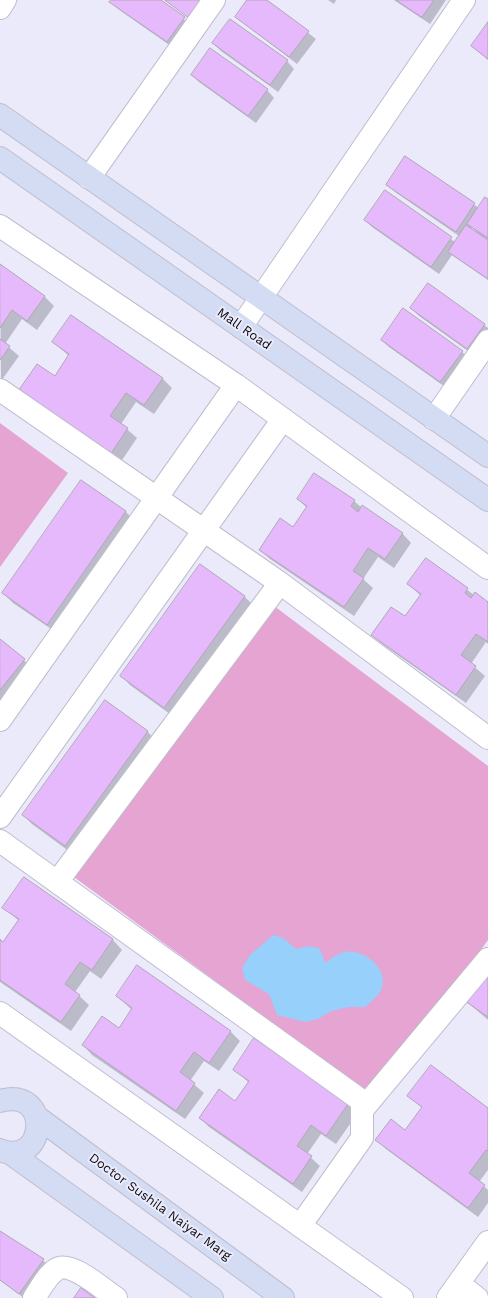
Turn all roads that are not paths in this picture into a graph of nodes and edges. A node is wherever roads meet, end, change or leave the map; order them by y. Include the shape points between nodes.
1 (5, 0) edge
2 (214, 0) edge
3 (464, 0) edge
4 (0, 8) edge
5 (0, 115) edge
6 (0, 158) edge
7 (89, 178) junction
8 (0, 226) edge
9 (260, 298) junction
10 (241, 327) junction
11 (488, 341) edge
12 (236, 385) junction
13 (0, 390) edge
14 (283, 419) junction
15 (434, 420) junction
16 (488, 456) edge
17 (156, 499) junction
18 (488, 500) edge
19 (203, 532) junction
20 (488, 568) edge
21 (280, 583) junction
22 (0, 720) edge
23 (488, 738) edge
24 (0, 817) edge
25 (0, 841) edge
26 (57, 882) junction
27 (488, 959) edge
28 (0, 1013) edge
29 (3, 1098) edge
30 (363, 1109) junction
31 (37, 1117) junction
32 (5, 1152) edge
33 (300, 1226) junction
34 (488, 1242) edge
35 (454, 1291) edge
36 (34, 1298) edge
37 (116, 1298) edge
38 (212, 1298) edge
39 (283, 1298) edge
40 (402, 1298) edge
41 (477, 1298) edge

1 - 4 street
2 - 7 street
3 - 9 street
5 - 7 street
6 - 10 street, Mall Road
7 - 9 street
8 - 12 street
9 - 10 street
9 - 15 street
10 - 18 street, Mall Road
11 - 15 street
12 - 14 street
12 - 17 street
13 - 17 street
14 - 19 street
14 - 20 street
15 - 16 street
17 - 19 street
17 - 22 street
19 - 21 street
19 - 24 street
21 - 23 street
21 - 26 street
25 - 26 street
26 - 30 street via 362,1101
27 - 30 street
28 - 33 street
29 - 31 street, Doctor Sushila Naiyar Marg via 26,1103
30 - 33 street via 362,1138
31 - 32 street via 38,1129 33,1142 27,1148
31 - 39 street, Doctor Sushila Naiyar Marg
32 - 38 street
33 - 40 street
34 - 35 street
35 - 41 street
36 - 37 street via 48,1277 58,1268 65,1266

